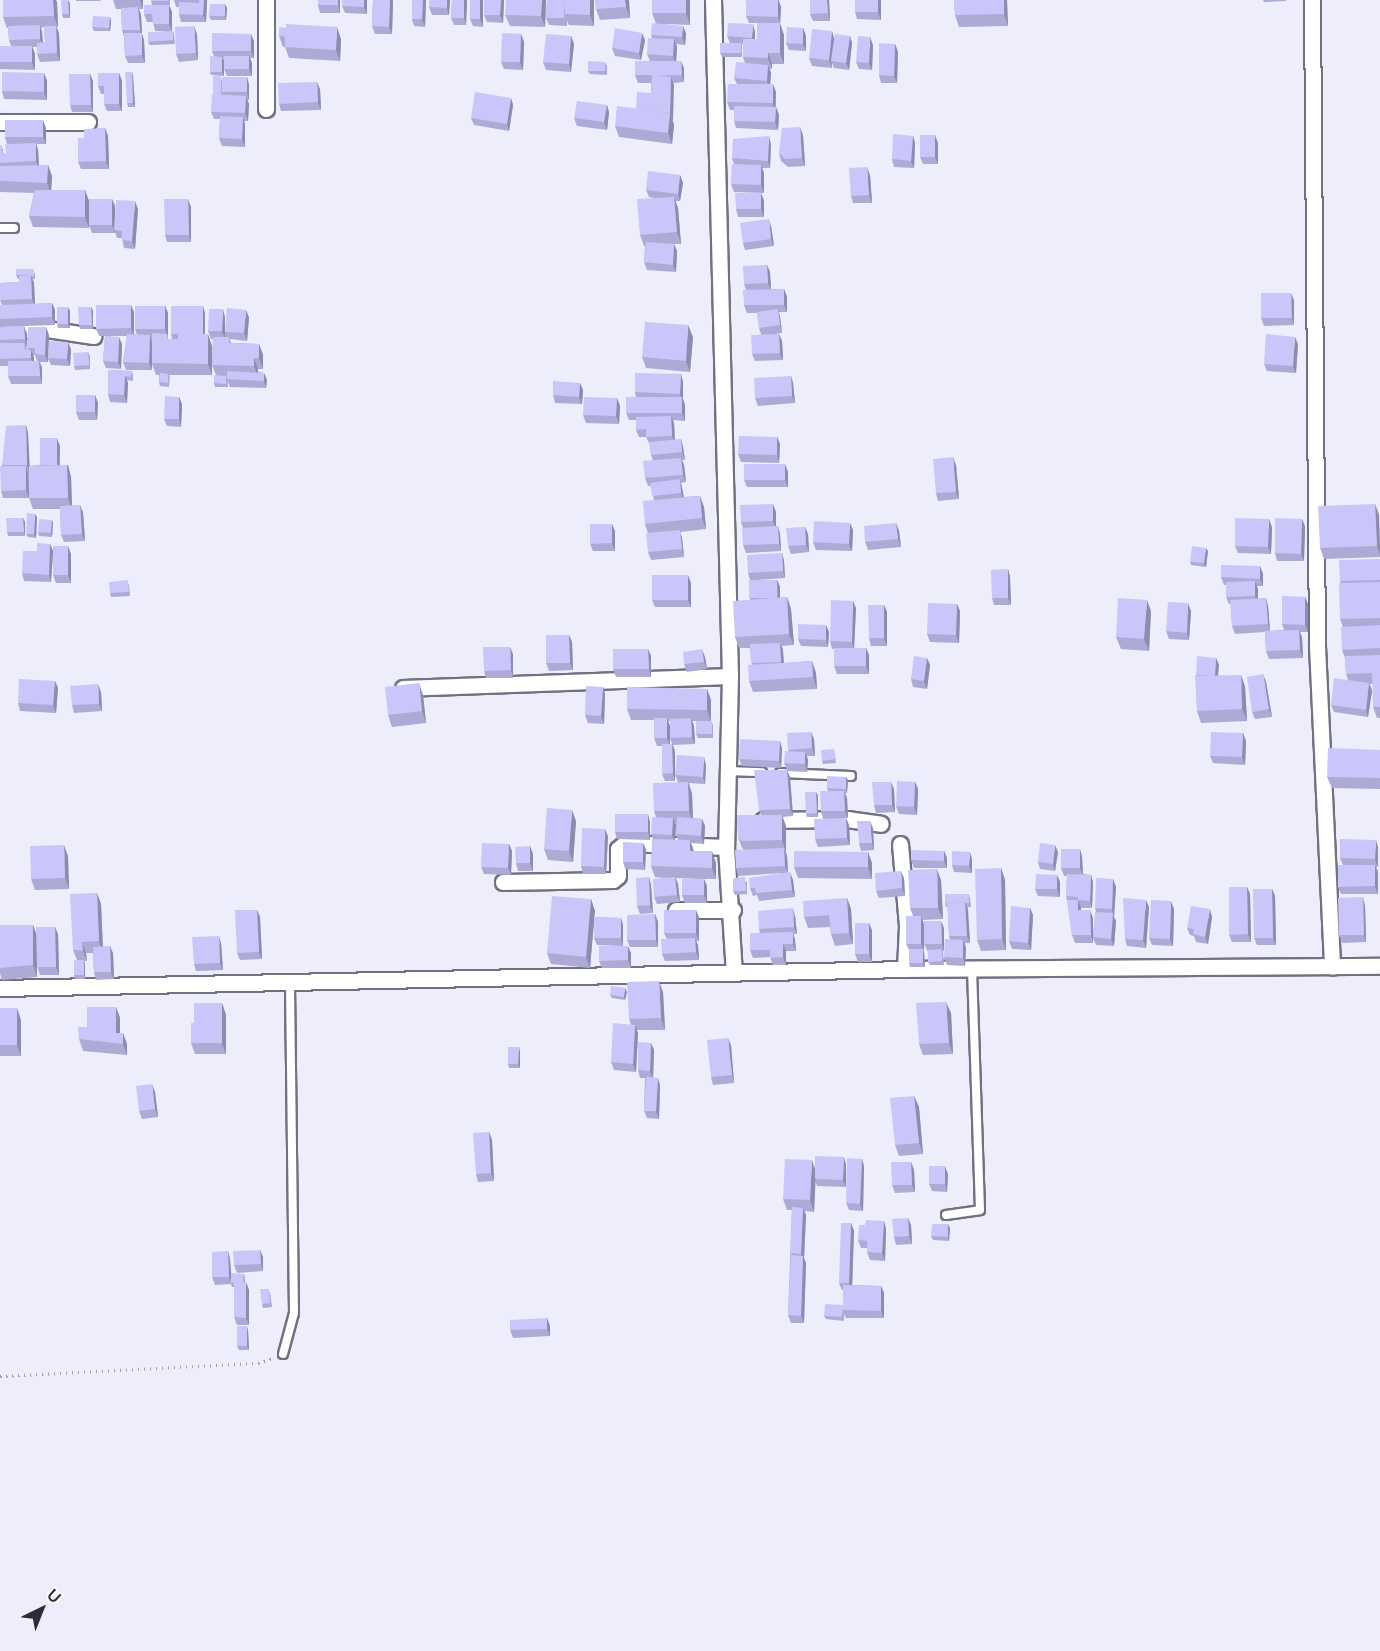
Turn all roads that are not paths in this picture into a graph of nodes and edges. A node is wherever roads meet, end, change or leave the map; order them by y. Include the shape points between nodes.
1 (266, 0) edge
2 (713, 0) edge
3 (1312, 0) edge
4 (266, 109) dead end
5 (0, 122) edge
6 (88, 122) dead end
7 (0, 228) edge
8 (14, 228) dead end
9 (0, 331) edge
10 (93, 336) edge
11 (730, 676) junction
12 (404, 688) edge
13 (728, 771) junction
14 (851, 776) dead end
15 (727, 820) junction
16 (881, 824) dead end
17 (900, 844) dead end
18 (726, 847) junction
19 (503, 882) dead end
20 (670, 910) edge
21 (733, 910) junction
22 (1380, 966) edge
23 (1332, 967) junction
24 (905, 969) junction
25 (972, 970) junction
26 (734, 973) junction
27 (290, 982) junction
28 (0, 988) edge
29 (946, 1215) dead end
30 (283, 1354) road end

1 - 4 street
2 - 11 street
3 - 23 street via 1317,646
5 - 6 street
7 - 8 lane
9 - 10 street via 47,329
11 - 12 street
11 - 13 street
13 - 14 lane
13 - 15 street
15 - 16 street via 847,819
15 - 18 street
17 - 24 street via 907,926
18 - 19 street via 625,843 618,849 618,876 613,880
18 - 21 street
20 - 21 street
21 - 26 street
22 - 23 street
23 - 25 street
24 - 25 street
24 - 26 street
25 - 29 lane via 980,1207 976,1213
26 - 27 street
27 - 28 street
27 - 30 lane via 294,1313

